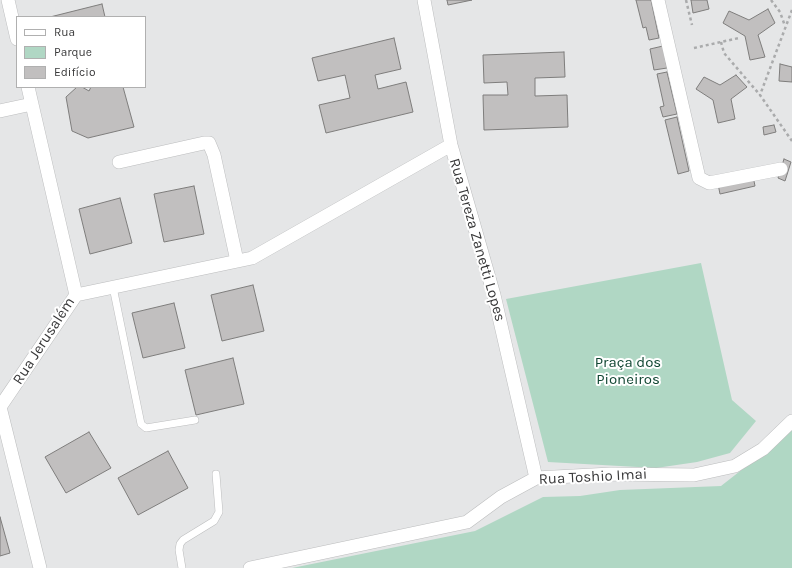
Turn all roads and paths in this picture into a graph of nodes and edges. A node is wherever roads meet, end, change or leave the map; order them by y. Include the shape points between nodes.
1 (8, 0) edge
2 (424, 0) edge
3 (658, 0) edge
4 (686, 0) edge
5 (771, 0) edge
6 (792, 10) edge
7 (692, 25) dead end
8 (785, 27) junction
9 (16, 35) edge
10 (739, 38) dead end
11 (721, 42) junction
12 (694, 48) dead end
13 (28, 88) edge
14 (760, 95) junction
15 (32, 104) junction
16 (0, 111) edge
17 (792, 141) edge
18 (450, 145) junction
19 (119, 162) dead end
20 (787, 169) edge
21 (237, 261) junction
22 (113, 287) junction
23 (76, 295) junction
24 (0, 407) edge
25 (195, 420) dead end
26 (792, 421) edge
27 (216, 474) dead end
28 (536, 478) junction
29 (40, 568) edge
30 (182, 568) edge
31 (250, 568) edge

1 - 9 street
2 - 18 street, Rua Tereza Zanetti Lopes
3 - 20 street via 698,178 709,183
4 - 7 path
5 - 8 path via 780,12
6 - 8 path
8 - 14 path
10 - 11 path
11 - 12 path
11 - 14 path via 724,53
13 - 15 street, Rua Jerusalém
14 - 17 path
15 - 16 street
15 - 23 street, Rua Jerusalém
18 - 21 street via 252,258
18 - 28 street, Rua Tereza Zanetti Lopes via 494,295
19 - 21 street via 209,144 214,155
21 - 22 street
22 - 23 street
22 - 25 lane via 140,424 146,428
23 - 24 street, Rua Jerusalém
24 - 29 street, Rua Jerusalém
26 - 28 street, Rua Toshio Imai via 763,449 734,466 694,475 618,474
27 - 30 lane via 219,512 214,521 180,544
28 - 31 street, Rua Toshio Imai via 502,497 467,522

